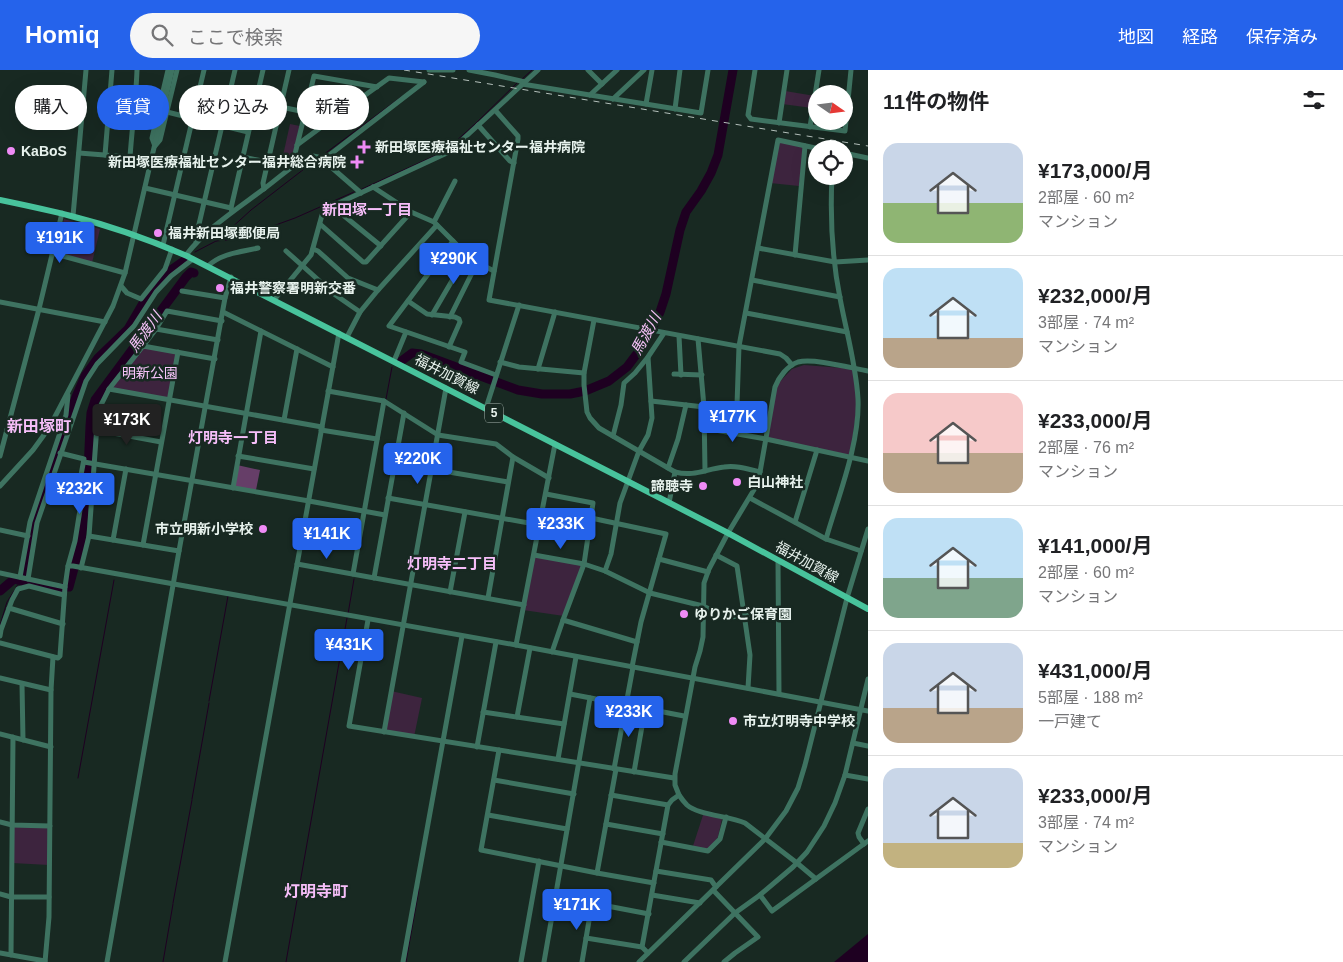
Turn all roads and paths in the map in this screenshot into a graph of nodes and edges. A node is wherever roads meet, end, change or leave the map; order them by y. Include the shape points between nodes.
1 (86, 70) edge
2 (112, 70) edge
3 (137, 70) edge
4 (168, 70) edge
5 (172, 70) edge
6 (177, 70) edge
7 (204, 70) edge
8 (235, 70) edge
9 (263, 70) edge
10 (289, 70) edge
11 (429, 70) edge
12 (441, 70) edge
13 (453, 70) edge
14 (469, 70) edge
15 (538, 70) edge
16 (588, 70) edge
17 (617, 70) edge
18 (644, 70) edge
19 (652, 70) edge
20 (680, 70) edge
21 (708, 70) edge
22 (755, 70) edge
23 (787, 70) edge
24 (819, 70) edge
25 (851, 70) edge
26 (496, 72) edge
27 (522, 82) junction
28 (602, 84) junction
29 (201, 85) edge
30 (232, 85) edge
31 (260, 85) edge
32 (286, 85) edge
33 (312, 85) edge
34 (366, 85) edge
35 (817, 85) edge
36 (850, 85) edge
37 (369, 86) edge
38 (377, 87) junction
39 (369, 93) edge
40 (590, 95) junction
41 (613, 99) junction
42 (169, 104) edge
43 (646, 104) junction
44 (674, 108) junction
45 (495, 110) junction
46 (779, 123) junction
47 (478, 126) junction
48 (808, 127) edge
49 (162, 130) edge
50 (190, 130) edge
51 (221, 130) edge
52 (239, 130) edge
53 (275, 130) edge
54 (301, 130) edge
55 (319, 130) edge
56 (248, 132) joint
57 (155, 146) junction
58 (298, 146) junction
59 (805, 146) junction
60 (808, 147) edge
61 (79, 153) junction
62 (105, 155) junction
63 (853, 155) edge
64 (243, 157) junction
65 (868, 158) edge
66 (323, 160) junction
67 (267, 162) junction
68 (514, 163) junction
69 (294, 166) junction
70 (455, 180) dead end
71 (832, 185) edge
72 (373, 187) junction
73 (144, 188) junction
74 (264, 189) junction
75 (361, 193) junction
76 (175, 195) junction
77 (0, 200) edge
78 (204, 201) junction
79 (332, 206) junction
80 (232, 210) junction
81 (411, 212) junction
82 (62, 214) junction
83 (73, 216) junction
84 (320, 224) junction
85 (436, 224) junction
86 (134, 235) junction
87 (453, 241) junction
88 (196, 242) junction
89 (163, 245) junction
90 (381, 246) junction
91 (258, 248) dead end
92 (758, 248) junction
93 (172, 249) junction
94 (313, 249) junction
95 (286, 251) dead end
96 (52, 253) junction
97 (795, 254) junction
98 (467, 255) junction
99 (189, 257) junction
100 (868, 260) edge
101 (835, 262) junction
102 (477, 263) junction
103 (208, 266) junction
104 (302, 266) junction
105 (494, 271) junction
106 (125, 273) junction
107 (233, 278) junction
108 (752, 280) junction
109 (121, 286) junction
110 (182, 290) dead end
111 (378, 290) junction
112 (840, 297) junction
113 (225, 298) junction
114 (274, 300) junction
115 (408, 301) junction
116 (0, 302) edge
117 (519, 305) junction
118 (39, 309) junction
119 (223, 312) junction
120 (360, 312) junction
121 (555, 312) junction
122 (746, 313) junction
123 (432, 315) junction
124 (450, 317) junction
125 (594, 320) junction
126 (222, 321) junction
127 (106, 322) junction
128 (156, 329) junction
129 (261, 331) junction
130 (406, 332) junction
131 (847, 332) junction
132 (339, 333) junction
133 (664, 333) junction
134 (679, 336) junction
135 (347, 337) junction
136 (698, 339) junction
137 (218, 340) junction
138 (143, 346) junction
139 (739, 346) junction
140 (449, 347) junction
141 (297, 349) junction
142 (178, 352) junction
143 (648, 357) junction
144 (215, 359) junction
145 (394, 361) junction
146 (500, 362) junction
147 (792, 366) junction
148 (333, 367) junction
149 (538, 369) junction
150 (855, 369) junction
151 (868, 371) edge
152 (584, 373) junction
153 (674, 374) dead end
154 (496, 375) junction
155 (681, 375) junction
156 (702, 375) junction
157 (446, 388) junction
158 (109, 389) junction
159 (68, 392) junction
160 (328, 392) junction
161 (169, 400) junction
162 (384, 401) junction
163 (651, 402) junction
164 (686, 405) junction
165 (206, 406) junction
166 (704, 407) junction
167 (486, 408) junction
168 (404, 413) junction
169 (246, 414) junction
170 (284, 420) junction
171 (704, 428) junction
172 (322, 429) junction
173 (97, 430) junction
174 (736, 434) junction
175 (438, 435) junction
176 (613, 436) junction
177 (377, 439) junction
178 (766, 439) junction
179 (161, 442) junction
180 (555, 444) junction
181 (817, 450) junction
182 (639, 451) junction
183 (54, 452) junction
184 (61, 454) junction
185 (0, 456) edge
186 (238, 456) junction
187 (513, 457) junction
188 (850, 457) junction
189 (868, 461) edge
190 (84, 462) junction
191 (94, 464) junction
192 (668, 468) junction
193 (126, 469) junction
194 (314, 469) junction
195 (431, 469) junction
196 (705, 471) junction
197 (676, 472) junction
198 (760, 472) junction
199 (156, 474) junction
200 (549, 478) junction
201 (192, 481) junction
202 (508, 482) junction
203 (629, 482) junction
204 (0, 486) edge
205 (233, 488) junction
206 (546, 494) junction
207 (388, 498) junction
208 (750, 498) junction
209 (309, 501) junction
210 (668, 503) junction
211 (425, 505) junction
212 (364, 511) junction
213 (465, 512) junction
214 (385, 516) junction
215 (502, 518) junction
216 (591, 518) junction
217 (795, 522) junction
218 (617, 523) junction
219 (540, 525) junction
220 (868, 529) edge
221 (0, 530) edge
222 (728, 534) junction
223 (28, 536) junction
224 (89, 536) junction
225 (113, 540) junction
226 (826, 540) junction
227 (144, 545) junction
228 (179, 551) junction
229 (861, 551) junction
230 (534, 555) junction
231 (716, 555) junction
232 (659, 559) junction
233 (778, 561) junction
234 (297, 564) junction
235 (584, 564) junction
236 (75, 567) junction
237 (605, 571) junction
238 (708, 572) junction
239 (0, 573) edge
240 (353, 574) junction
241 (20, 577) junction
242 (374, 578) junction
243 (28, 579) junction
244 (174, 584) junction
245 (410, 585) junction
246 (64, 587) junction
247 (450, 592) junction
248 (650, 593) junction
249 (64, 595) junction
250 (488, 598) junction
251 (847, 598) junction
252 (524, 605) junction
253 (290, 606) junction
254 (704, 606) junction
255 (9, 608) junction
256 (868, 609) edge
257 (778, 611) junction
258 (744, 616) junction
259 (368, 620) junction
260 (563, 620) junction
261 (63, 624) junction
262 (403, 626) junction
263 (0, 636) edge
264 (462, 636) junction
265 (496, 642) junction
266 (637, 642) junction
267 (0, 643) edge
268 (516, 645) junction
269 (530, 648) junction
270 (552, 652) junction
271 (54, 657) junction
272 (576, 657) junction
273 (633, 667) junction
274 (693, 677) junction
275 (0, 678) edge
276 (868, 679) edge
277 (22, 684) junction
278 (748, 688) junction
279 (51, 690) junction
280 (570, 694) junction
281 (779, 694) junction
282 (590, 698) junction
283 (821, 702) junction
284 (626, 705) junction
285 (645, 709) junction
286 (861, 709) junction
287 (868, 711) edge
288 (484, 712) junction
289 (684, 716) junction
290 (517, 717) junction
291 (564, 724) junction
292 (384, 732) junction
293 (0, 734) edge
294 (13, 737) junction
295 (23, 740) junction
296 (443, 741) junction
297 (852, 743) junction
298 (868, 746) edge
299 (51, 747) junction
300 (477, 747) junction
301 (499, 750) junction
302 (558, 760) junction
303 (579, 763) junction
304 (615, 769) junction
305 (634, 772) junction
306 (845, 775) junction
307 (674, 778) junction
308 (868, 779) edge
309 (494, 780) junction
310 (574, 794) junction
311 (611, 795) junction
312 (679, 795) junction
313 (668, 805) junction
314 (868, 809) edge
315 (488, 815) junction
316 (726, 817) junction
317 (0, 822) edge
318 (606, 824) junction
319 (12, 825) junction
320 (50, 826) junction
321 (567, 829) junction
322 (663, 834) junction
323 (765, 839) junction
324 (661, 842) junction
325 (866, 842) edge
326 (539, 861) junction
327 (797, 863) junction
328 (561, 865) junction
329 (656, 871) junction
330 (597, 873) junction
331 (816, 879) junction
332 (654, 883) junction
333 (714, 889) junction
334 (0, 894) edge
335 (652, 895) junction
336 (760, 895) junction
337 (555, 896) junction
338 (11, 897) junction
339 (49, 897) junction
340 (592, 903) junction
341 (700, 903) junction
342 (735, 913) junction
343 (649, 914) junction
344 (586, 938) junction
345 (642, 948) junction
346 (0, 953) edge
347 (648, 953) junction
348 (11, 955) junction
349 (45, 962) edge
350 (106, 962) edge
351 (225, 962) edge
352 (402, 962) edge
353 (521, 962) edge
354 (544, 962) edge
355 (582, 962) edge
356 (639, 962) edge
357 (684, 962) edge
358 (724, 962) edge

1 - 61 street
2 - 62 street
3 - 62 street via 130,157
4 - 57 street via 152,138
5 - 57 street
6 - 42 street
7 - 29 street
8 - 30 street
9 - 31 street
10 - 32 street
11 - 12 street
12 - 13 street
14 - 26 street
15 - 27 street
16 - 28 street
17 - 28 street
18 - 41 street
19 - 43 street
20 - 44 street
21 - 44 street via 701,113
22 - 46 street via 748,115 751,119
23 - 46 street
24 - 35 street
25 - 36 street
26 - 27 street
27 - 40 street
27 - 45 street
28 - 40 street
33 - 34 street via 314,76
37 - 38 street
38 - 39 street
38 - 66 street via 389,78 424,82
40 - 41 street
41 - 43 street
43 - 44 street
45 - 47 street
45 - 68 street via 518,136
46 - 48 street
47 - 68 street
47 - 72 street via 449,152
49 - 57 street
50 - 76 street
51 - 78 street
52 - 56 street
53 - 67 street
54 - 58 street
55 - 58 street
56 - 64 street
57 - 73 street
58 - 69 street
59 - 60 street
59 - 92 street via 778,140
59 - 97 street
61 - 62 street
61 - 83 street
63 - 65 street
64 - 67 street
64 - 80 street
66 - 69 street via 313,156
66 - 75 street
67 - 74 street
68 - 105 street
69 - 74 street
70 - 85 street
71 - 101 street
72 - 75 street
72 - 81 street
73 - 76 street
73 - 86 street
74 - 80 street
75 - 79 street
76 - 78 street
76 - 89 street
77 - 82 main road, 福井加賀線 / 5
78 - 80 street
78 - 88 street
79 - 84 street via 323,211
79 - 90 street
80 - 88 street
81 - 85 street
81 - 90 street
82 - 83 main road, 福井加賀線 / 5
82 - 96 street
83 - 86 main road, 福井加賀線 / 5
84 - 90 street via 363,262
84 - 94 street
85 - 87 street
85 - 111 street
86 - 89 main road, 福井加賀線 / 5
86 - 106 street
87 - 98 street
87 - 115 street
88 - 99 street
89 - 93 main road, 福井加賀線 / 5
91 - 103 street via 219,258
92 - 97 street
92 - 108 street
93 - 99 main road, 福井加賀線 / 5
93 - 109 street via 165,269 142,299 127,293
94 - 104 street
94 - 111 street via 348,278
95 - 104 street
96 - 106 street
96 - 118 street
97 - 101 street
98 - 102 street
98 - 123 street
99 - 103 main road, 福井加賀線 / 5
99 - 184 street via 148,303 134,326 97,364 86,381
100 - 101 street
101 - 112 street
102 - 105 street
102 - 124 street
103 - 107 main road, 福井加賀線 / 5
104 - 114 street
104 - 120 street
105 - 117 street via 489,300
106 - 109 street
107 - 113 street
107 - 114 main road, 福井加賀線 / 5
108 - 112 street
108 - 122 street
109 - 127 street
110 - 113 street
111 - 120 street
112 - 131 street
113 - 119 street
114 - 132 main road, 福井加賀線 / 5
115 - 123 street
115 - 130 street via 389,326
116 - 118 street
117 - 121 street
117 - 146 street
118 - 127 street
118 - 185 street
119 - 126 street
119 - 129 street
120 - 135 street
121 - 125 street
121 - 149 street
122 - 131 street
122 - 139 street
123 - 124 street
124 - 140 street via 460,322
125 - 133 street
125 - 152 street
126 - 128 street via 167,311
126 - 137 street
127 - 159 street
128 - 137 street
128 - 138 street
129 - 141 street
129 - 169 street
130 - 140 street
130 - 145 street
131 - 150 street
132 - 135 main road, 福井加賀線 / 5
132 - 148 street
133 - 134 street
133 - 143 street
134 - 136 street
134 - 155 street
135 - 145 main road, 福井加賀線 / 5
136 - 139 street
136 - 156 street
137 - 144 street
138 - 142 street
138 - 158 street
139 - 147 street via 780,354
139 - 174 street
140 - 154 street via 465,352 461,362
141 - 148 street
141 - 170 street
142 - 144 street
142 - 161 street
143 - 163 street
143 - 176 street via 624,384
144 - 165 street
145 - 157 main road, 福井加賀線 / 5
146 - 149 street
146 - 154 street
147 - 150 street via 799,362 816,362
147 - 178 street via 775,387
148 - 160 street
149 - 152 street
150 - 151 street
150 - 188 street via 857,422
152 - 176 street via 587,412 599,428
153 - 155 street
154 - 167 street
155 - 156 street
156 - 166 street
157 - 167 main road, 福井加賀線 / 5
157 - 175 street
158 - 161 street
158 - 173 street via 98,410
159 - 183 street via 66,415
159 - 204 street via 49,428
160 - 162 street
160 - 172 street
161 - 165 street
161 - 179 street
162 - 168 street
162 - 177 street
163 - 164 street
163 - 182 street via 648,435
164 - 166 street
164 - 192 street
165 - 169 street
165 - 201 street
166 - 171 street
167 - 180 main road, 福井加賀線 / 5
168 - 175 street
168 - 207 street
169 - 170 street
169 - 186 street
170 - 172 street
171 - 174 street
171 - 196 street
172 - 177 street
172 - 194 street
173 - 179 street
173 - 191 street
174 - 178 street
175 - 187 street via 496,444
175 - 195 street
176 - 182 street
177 - 212 street
178 - 181 street
178 - 198 street
179 - 199 street
180 - 200 street
180 - 203 main road, 福井加賀線 / 5
181 - 188 street
181 - 217 street
182 - 192 street
182 - 203 street
183 - 184 street
183 - 223 street
184 - 190 street via 84,458
184 - 243 street via 37,523
186 - 194 street
186 - 205 street
187 - 200 street
187 - 202 street
188 - 189 street
188 - 226 street
190 - 191 street
190 - 236 street via 78,491 80,510
191 - 193 street
191 - 224 street
192 - 197 street
193 - 199 street
193 - 225 street
194 - 209 street
195 - 202 street
195 - 211 street
196 - 197 street
196 - 198 street via 724,466
197 - 210 street
198 - 208 street
199 - 201 street
199 - 227 street
200 - 206 street
201 - 205 street
201 - 228 street
202 - 215 street
203 - 210 main road, 福井加賀線 / 5
203 - 218 street via 620,502
205 - 209 street
206 - 216 street via 593,503
206 - 219 street
207 - 211 street
207 - 214 street
208 - 217 street
208 - 222 street
209 - 212 street
209 - 234 street
210 - 222 main road, 福井加賀線 / 5
211 - 213 street
211 - 245 street
212 - 214 street
212 - 240 street
213 - 215 street
213 - 247 street
214 - 242 street
215 - 219 street
215 - 250 street
216 - 218 street
216 - 235 street
217 - 226 street
218 - 232 street via 666,534
218 - 237 street
219 - 230 street
220 - 229 street
221 - 223 street
222 - 231 street
222 - 233 main road, 福井加賀線 / 5
223 - 241 street
224 - 225 street
224 - 236 street
225 - 227 street
226 - 229 street
227 - 228 street
228 - 244 street
229 - 251 street
230 - 235 street
230 - 252 street
231 - 238 street
231 - 258 street via 737,566
232 - 238 street
232 - 248 street
233 - 251 main road, 福井加賀線 / 5
233 - 257 street
234 - 240 street
234 - 253 street
235 - 237 street
235 - 260 street
236 - 244 street
236 - 246 street
237 - 248 street
238 - 254 street via 704,583
239 - 241 street
240 - 242 street
241 - 243 street
242 - 245 street
243 - 246 street
244 - 253 street
244 - 350 street
245 - 247 street
245 - 262 street
246 - 249 street
247 - 250 street
248 - 254 street
248 - 266 street
249 - 255 street via 29,586 18,589
249 - 261 street
250 - 252 street
251 - 256 main road, 福井加賀線 / 5
251 - 283 street
252 - 268 street
253 - 259 street
253 - 351 street
254 - 258 street via 722,615
254 - 274 street via 703,637
255 - 261 street
255 - 263 street
257 - 258 street
257 - 281 street
258 - 278 street via 750,655
259 - 262 street
259 - 292 street via 349,726
260 - 266 street
260 - 270 street
261 - 271 street via 61,655
262 - 264 street
262 - 292 street
264 - 265 street
264 - 296 street
265 - 268 street
265 - 288 street
266 - 273 street
267 - 271 street
268 - 269 street
269 - 270 street
269 - 290 street
270 - 272 street
271 - 279 street
272 - 273 street
272 - 280 street
273 - 274 street
273 - 284 street
274 - 278 street
274 - 289 street
275 - 277 street
276 - 286 street
277 - 279 street
277 - 295 street
278 - 281 street
279 - 299 street
280 - 282 street
280 - 291 street
281 - 283 street
282 - 284 street
282 - 303 street
283 - 286 street
283 - 323 street via 798,788 786,812
284 - 285 street
284 - 304 street
285 - 289 street
285 - 305 street
286 - 287 street
286 - 297 street
288 - 290 street
288 - 300 street
289 - 307 street
290 - 291 street
291 - 302 street
292 - 296 street
293 - 294 street
294 - 295 street
294 - 319 street
295 - 299 street
296 - 300 street
296 - 352 street
297 - 298 street
297 - 306 street
299 - 320 street
300 - 301 street
301 - 302 street
301 - 309 street
302 - 303 street
303 - 304 street
303 - 310 street
304 - 305 street
304 - 311 street
305 - 307 street
306 - 308 street
306 - 327 street via 824,826
307 - 312 street
309 - 310 street
309 - 315 street
310 - 321 street
311 - 313 street
311 - 318 street
312 - 313 street
312 - 316 street via 695,810
313 - 322 street
314 - 325 street via 858,833
315 - 321 street
315 - 326 street via 481,850
316 - 323 street via 745,824
316 - 324 street via 720,838 708,851
317 - 319 street
318 - 322 street
318 - 330 street
319 - 320 street
319 - 338 street
320 - 339 street
321 - 328 street
322 - 324 street
323 - 327 street
323 - 333 street
324 - 329 street
325 - 331 street
326 - 328 street
326 - 353 street
327 - 331 street
327 - 336 street
328 - 330 street
328 - 337 street
329 - 332 street
329 - 333 street via 711,880
330 - 332 street
331 - 336 street via 772,911
332 - 335 street
333 - 341 street
333 - 342 street
334 - 338 street
335 - 341 street
335 - 343 street
336 - 342 street
337 - 340 street
337 - 354 street
338 - 339 street
338 - 348 street
339 - 349 street
340 - 343 street
340 - 344 street
341 - 347 street
342 - 357 street
342 - 358 street via 758,937
343 - 345 street
344 - 345 street
344 - 355 street
345 - 347 street
346 - 348 street
347 - 356 street
348 - 349 street

